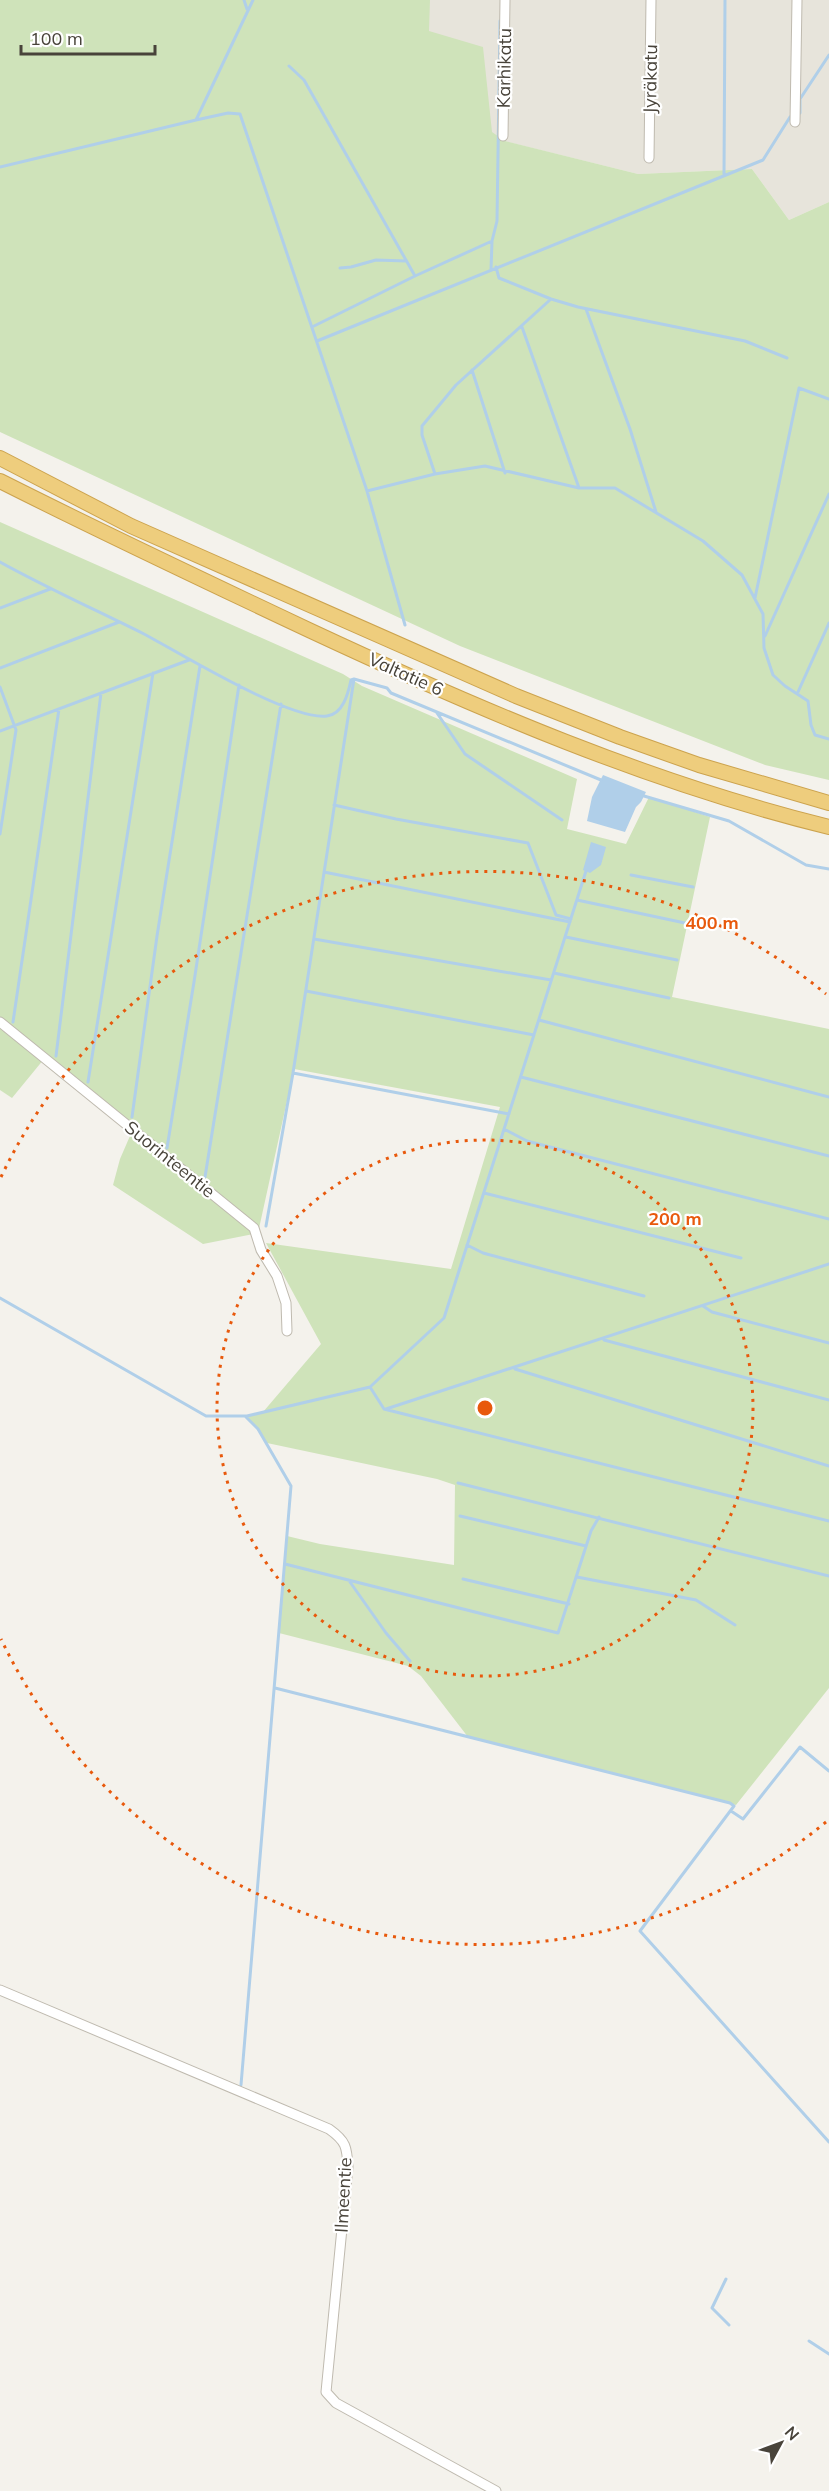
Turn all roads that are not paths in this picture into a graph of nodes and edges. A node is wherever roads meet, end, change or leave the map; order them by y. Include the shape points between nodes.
1 (505, 0) edge
2 (651, 0) edge
3 (797, 0) edge
4 (795, 122) dead end
5 (503, 136) dead end
6 (649, 158) dead end
7 (0, 458) edge
8 (0, 481) edge
9 (829, 803) edge
10 (829, 827) edge
11 (0, 1022) edge
12 (287, 1331) dead end
13 (0, 1990) edge
14 (496, 2491) edge

1 - 5 street, Karhikatu
2 - 6 street, Jyräkatu
3 - 4 street
7 - 9 highway, Valtatie 6 via 132,526 516,696 699,765
8 - 10 highway, Valtatie 6 via 123,543 476,705 681,784
11 - 12 street, Suorinteentie via 254,1228 286,1303
13 - 14 street, Ilmeentie via 329,2129 342,2138 348,2167 326,2392 336,2403

